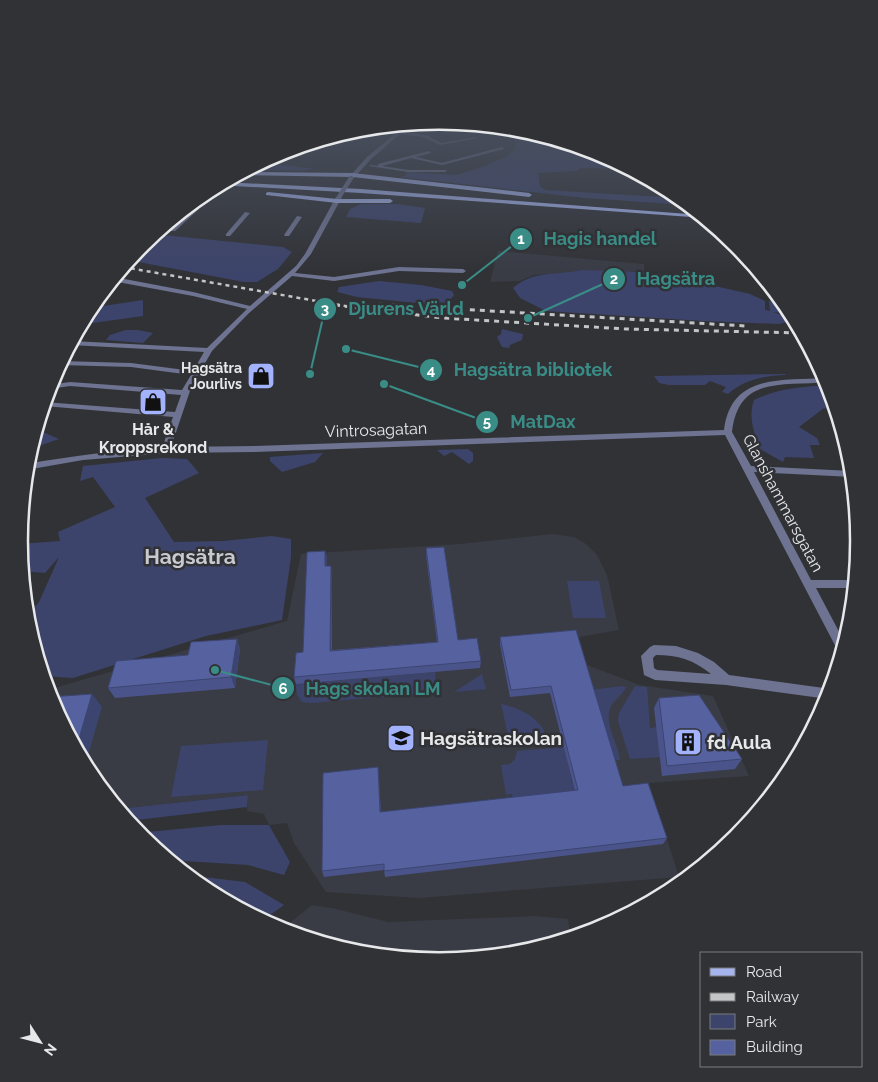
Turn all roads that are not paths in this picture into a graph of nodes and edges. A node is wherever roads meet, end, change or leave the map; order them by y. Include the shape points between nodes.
1 (355, 172) edge
2 (253, 174) edge
3 (352, 176) junction
4 (243, 180) edge
5 (229, 187) edge
6 (228, 188) edge
7 (338, 199) junction
8 (553, 200) junction
9 (530, 204) junction
10 (682, 209) edge
11 (195, 210) edge
12 (247, 213) dead end
13 (691, 216) edge
14 (299, 217) dead end
15 (173, 230) dead end
16 (287, 234) dead end
17 (228, 236) dead end
18 (463, 271) dead end
19 (291, 274) junction
20 (121, 281) edge
21 (252, 308) junction
22 (78, 343) edge
23 (209, 350) junction
24 (68, 364) edge
25 (194, 373) junction
26 (817, 380) edge
27 (59, 385) edge
28 (185, 393) junction
29 (51, 405) edge
30 (177, 415) junction
31 (728, 432) junction
32 (166, 450) junction
33 (34, 466) edge
34 (747, 469) junction
35 (845, 474) edge
36 (807, 584) junction
37 (848, 584) edge
38 (838, 641) edge
39 (726, 680) junction
40 (821, 693) edge

1 - 3 street
2 - 3 main road
3 - 7 street, bridge
3 - 8 main road
4 - 8 main road
5 - 9 main road via 361,191
6 - 7 main road
7 - 9 main road
7 - 19 street via 308,254
8 - 10 main road
9 - 13 main road
11 - 15 street
12 - 17 street
14 - 16 street
18 - 19 street via 400,269 334,279
19 - 21 street
20 - 21 street
21 - 23 street
22 - 23 street
23 - 25 street
24 - 25 street via 131,365
25 - 28 street
26 - 31 street, Glanshammarsgatan via 782,382 746,392 732,408
27 - 28 street
28 - 30 street
29 - 30 street
30 - 32 street
31 - 32 street, Vintrosagatan
31 - 34 street, Glanshammarsgatan
32 - 33 street, Vintrosagatan
34 - 35 street
34 - 36 street, Glanshammarsgatan
36 - 37 street
36 - 38 street, Glanshammarsgatan
39 - 39 street via 655,675 648,671 647,656 654,650 688,652 707,662
39 - 40 street

